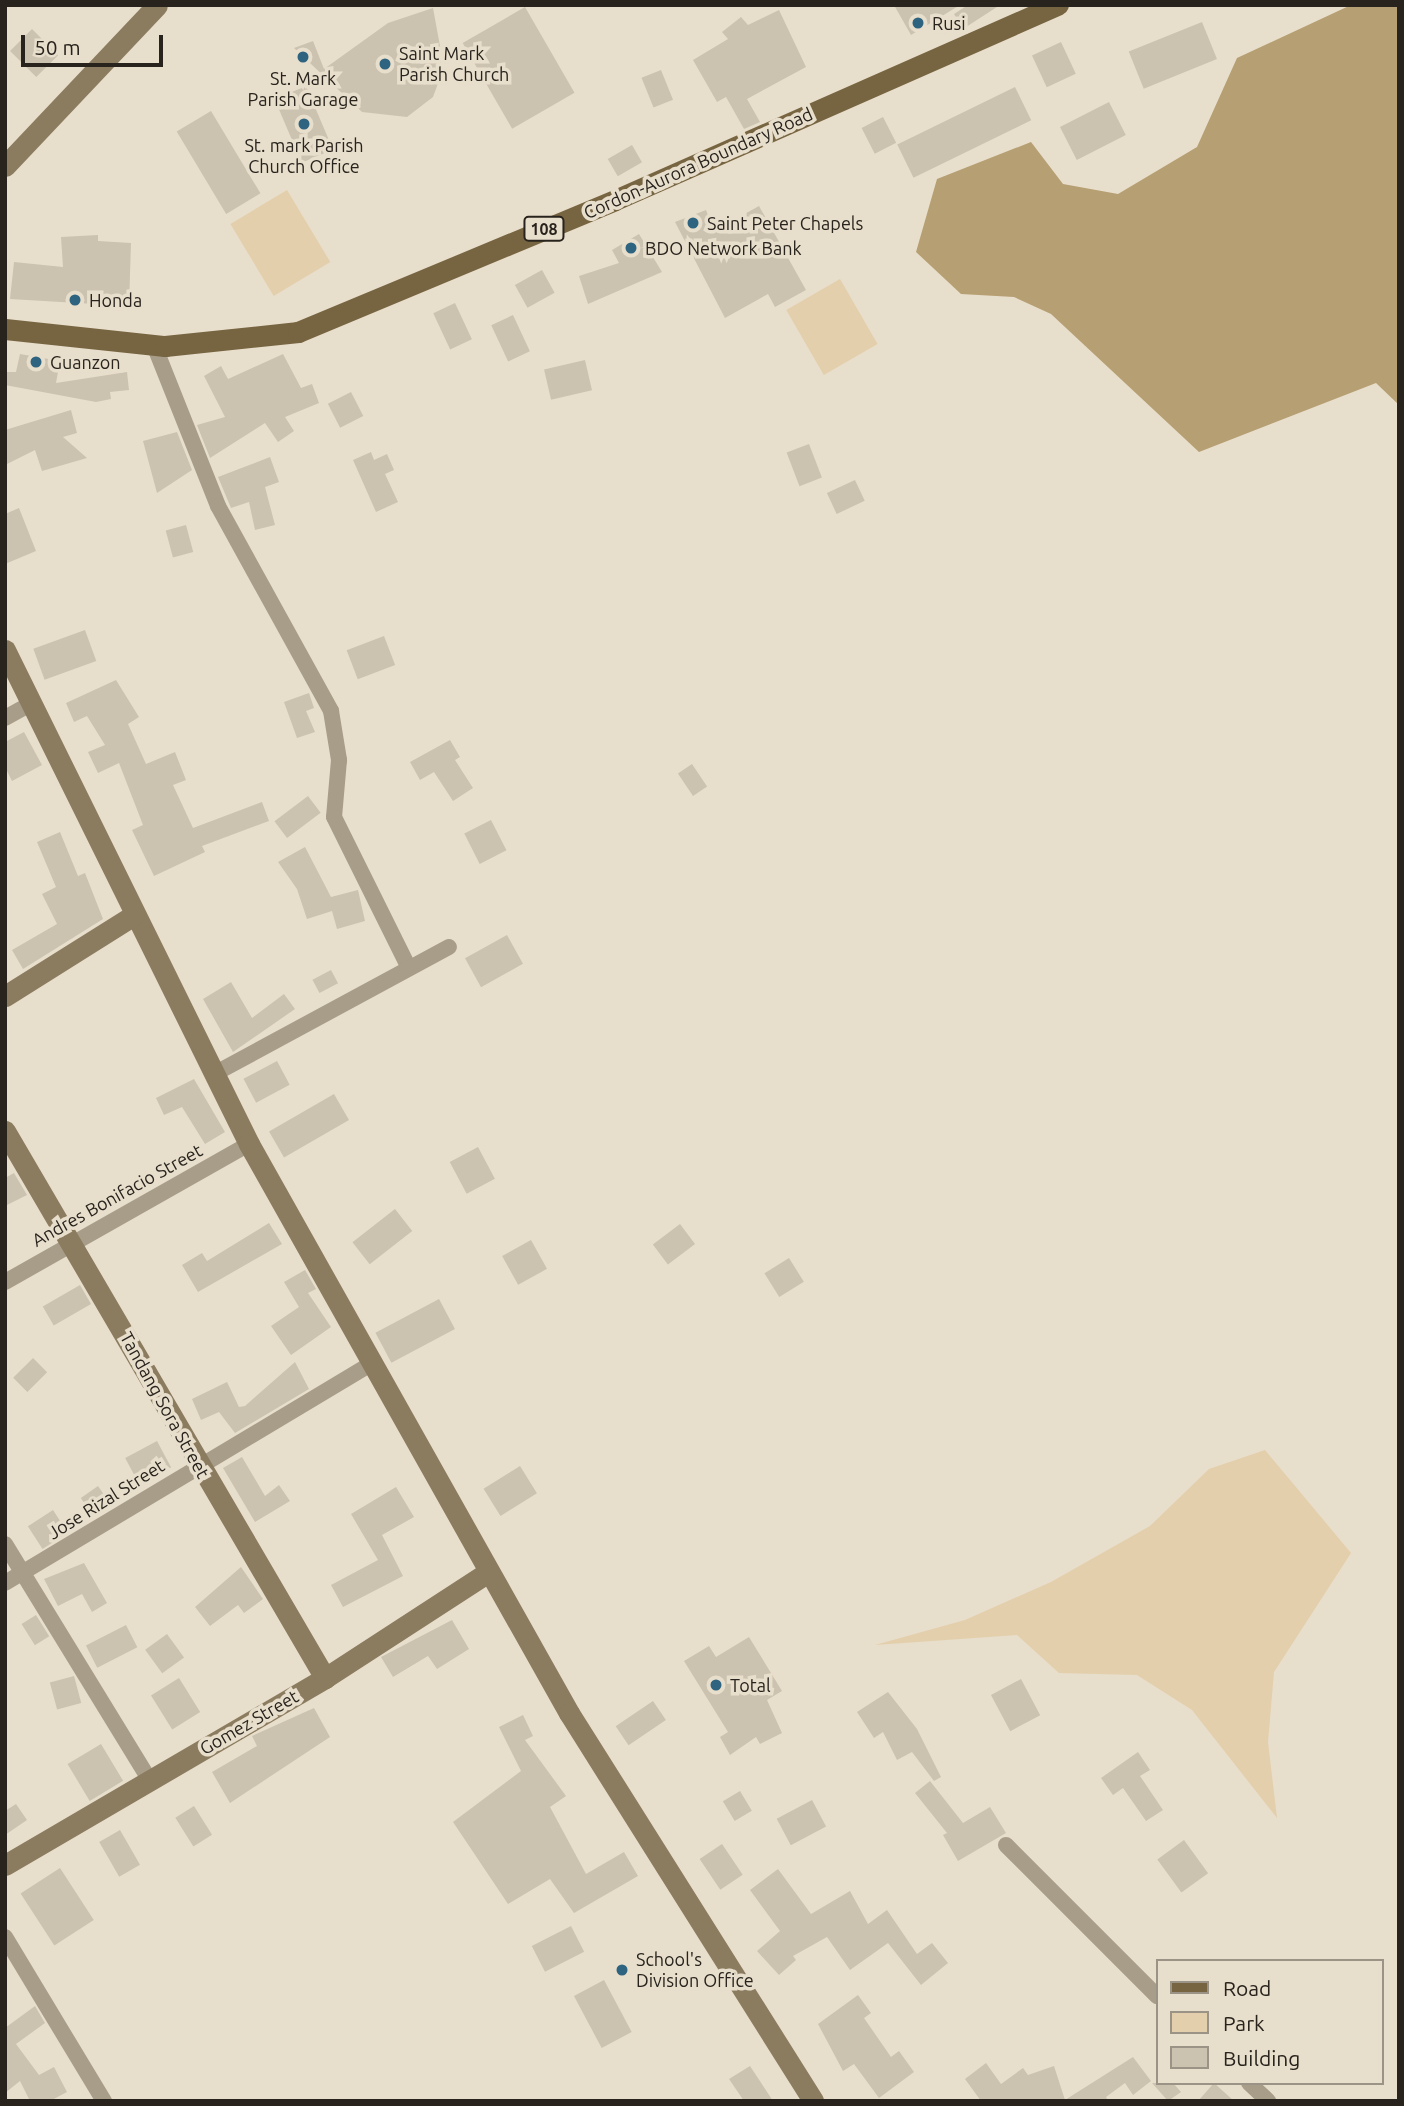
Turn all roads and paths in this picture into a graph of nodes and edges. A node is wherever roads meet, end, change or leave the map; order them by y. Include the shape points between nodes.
1 (157, 5) edge
2 (1058, 5) edge
3 (5, 166) edge
4 (5, 329) edge
5 (154, 345) junction
6 (5, 650) edge
7 (32, 703) junction
8 (5, 718) edge
9 (134, 915) junction
10 (449, 947) dead end
11 (408, 966) junction
12 (5, 996) edge
13 (214, 1074) junction
14 (5, 1131) edge
15 (249, 1144) junction
16 (72, 1240) junction
17 (5, 1282) edge
18 (372, 1363) junction
19 (198, 1465) junction
20 (5, 1544) edge
21 (488, 1572) junction
22 (22, 1573) junction
23 (5, 1583) edge
24 (325, 1678) junction
25 (149, 1779) junction
26 (1006, 1845) dead end
27 (5, 1865) edge
28 (5, 1937) edge
29 (1156, 1995) edge
30 (1251, 2085) edge
31 (96, 2098) edge
32 (813, 2101) edge
33 (1268, 2101) edge

1 - 3 main road
2 - 5 main road, Cordon-Aurora Boundary Road / 108 via 615,200 298,331 244,341
4 - 5 main road, Cordon-Aurora Boundary Road / 108
5 - 11 street via 218,506 331,711 339,760 334,817
6 - 7 main road
7 - 8 street
7 - 9 main road
9 - 12 main road
9 - 13 main road
10 - 11 street
11 - 13 street
13 - 15 main road
14 - 16 main road, Tandang Sora Street
15 - 16 street, Andres Bonifacio Street
15 - 18 main road
16 - 17 street, Andres Bonifacio Street
16 - 19 main road, Tandang Sora Street
18 - 19 street, Jose Rizal Street
18 - 21 main road
19 - 22 street, Jose Rizal Street
19 - 24 main road, Tandang Sora Street
20 - 22 street
21 - 24 main road, Gomez Street
21 - 32 main road via 611,1781
22 - 23 street, Jose Rizal Street
22 - 25 street
24 - 25 main road, Gomez Street
25 - 27 main road, Gomez Street
26 - 29 street
28 - 31 street
30 - 33 street

